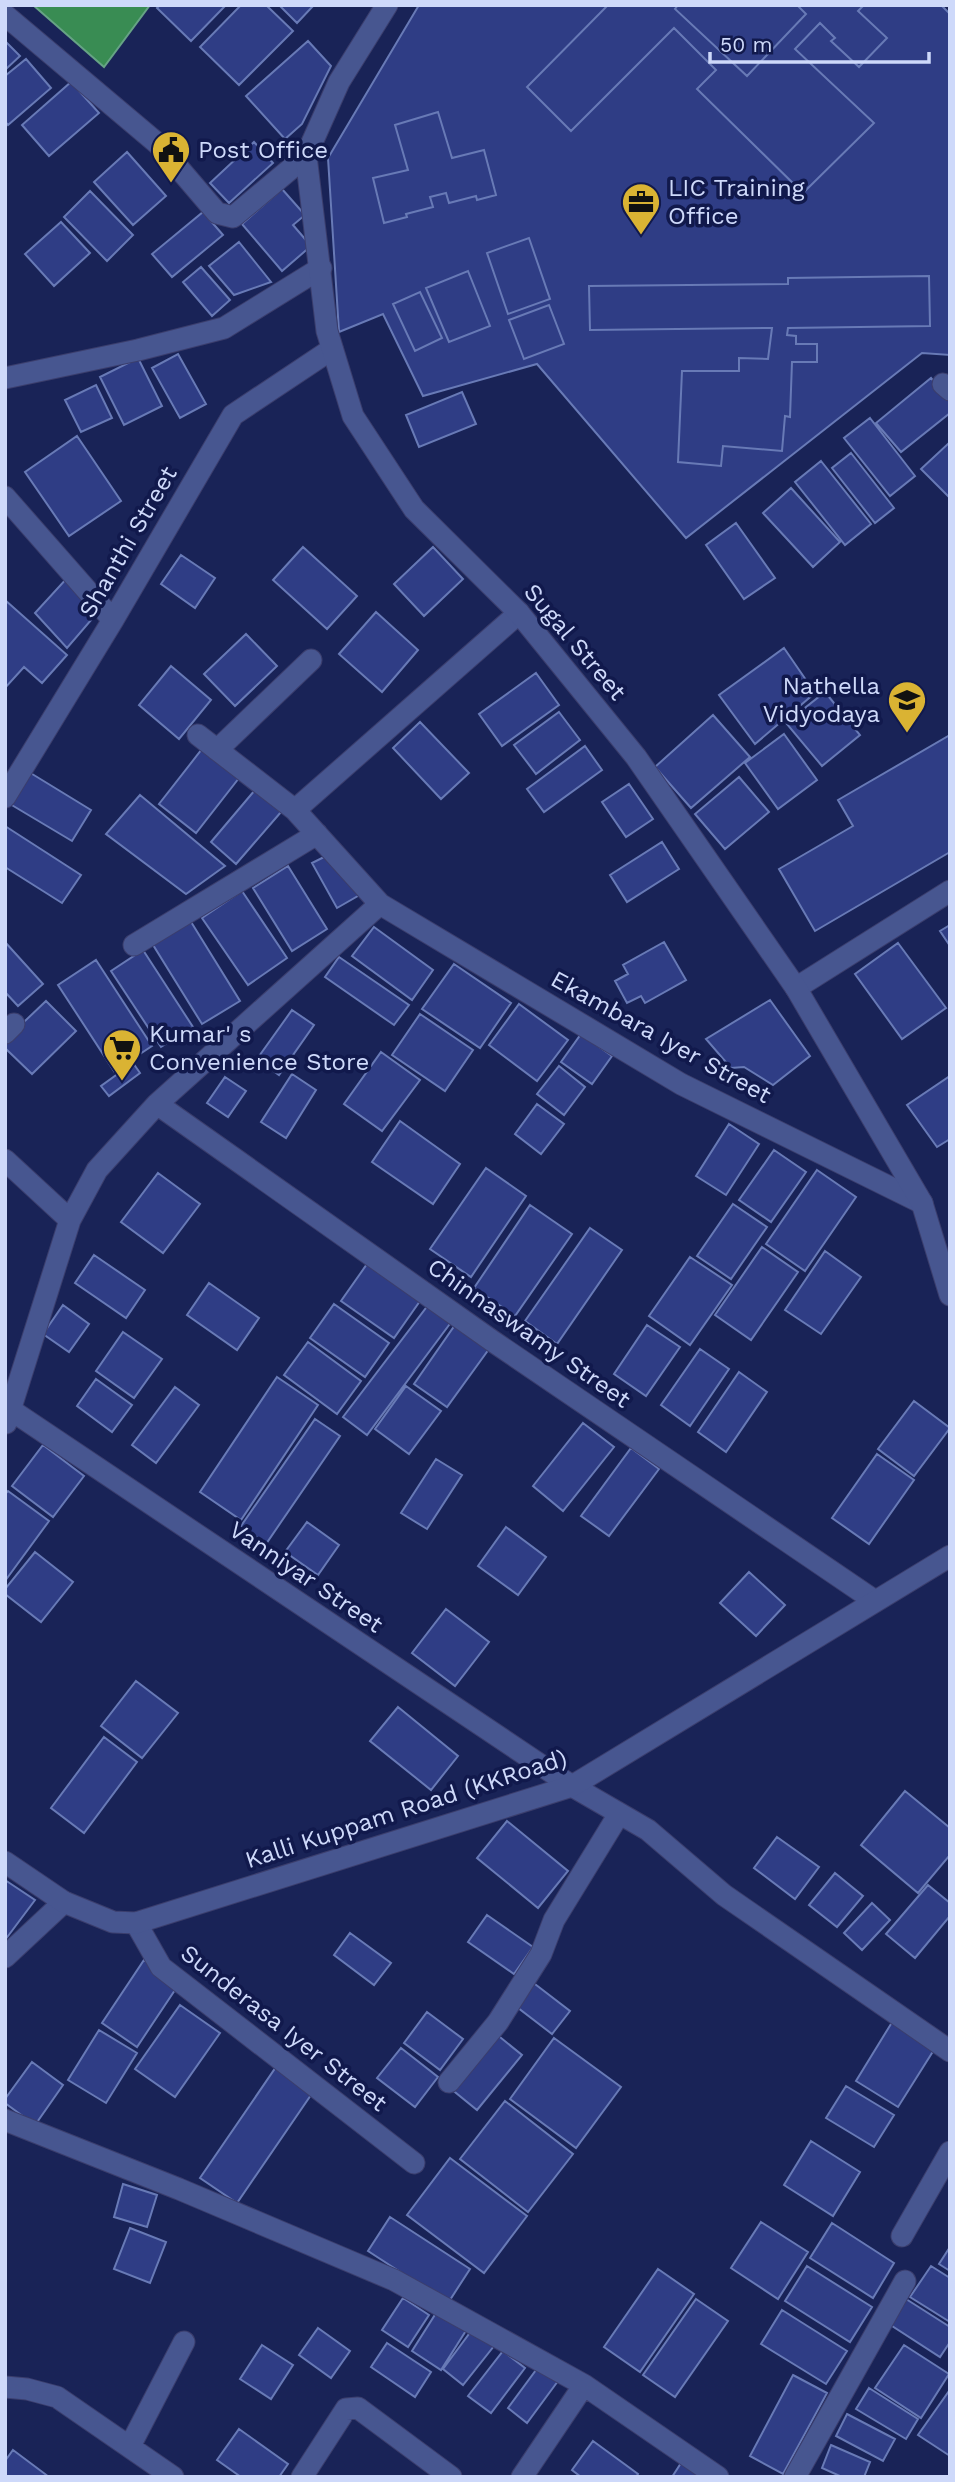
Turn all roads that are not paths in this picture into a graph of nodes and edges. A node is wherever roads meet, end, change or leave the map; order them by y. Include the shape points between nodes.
1 (387, 5) edge
2 (5, 15) edge
3 (306, 156) junction
4 (321, 268) junction
5 (332, 349) junction
6 (5, 378) edge
7 (5, 497) edge
8 (519, 612) junction
9 (113, 620) junction
10 (311, 660) dead end
11 (198, 735) dead end
12 (218, 750) junction
13 (5, 797) edge
14 (295, 810) junction
15 (317, 834) junction
16 (950, 891) edge
17 (380, 904) junction
18 (134, 945) dead end
19 (796, 988) junction
20 (157, 1104) junction
21 (5, 1160) edge
22 (922, 1203) junction
23 (70, 1220) junction
24 (950, 1295) edge
25 (7, 1414) edge
26 (950, 1556) edge
27 (875, 1601) junction
28 (572, 1786) junction
29 (619, 1814) junction
30 (5, 1862) edge
31 (64, 1902) junction
32 (136, 1923) junction
33 (5, 1957) edge
34 (950, 2051) edge
35 (449, 2082) dead end
36 (5, 2120) edge
37 (950, 2152) edge
38 (414, 2163) dead end
39 (902, 2236) dead end
40 (905, 2281) dead end
41 (184, 2342) dead end
42 (584, 2385) junction
43 (5, 2387) edge
44 (130, 2446) junction
45 (173, 2477) edge
46 (302, 2477) edge
47 (451, 2477) edge
48 (522, 2477) edge
49 (718, 2477) edge
50 (795, 2477) edge

1 - 3 street via 338,82
2 - 3 street via 159,144 217,213 233,217
3 - 4 street, Sugal Street
4 - 5 street, Sugal Street
4 - 6 street via 224,328
5 - 8 street, Sugal Street via 353,416 414,509
5 - 9 street, Shanthi Street via 233,415
7 - 9 street
8 - 14 street
8 - 19 street, Sugal Street via 636,757
9 - 13 street, Shanthi Street
10 - 12 street
11 - 12 street, Ekambara Iyer Street
12 - 14 street, Ekambara Iyer Street
14 - 15 street, Ekambara Iyer Street
15 - 17 street, Ekambara Iyer Street
15 - 18 street
16 - 19 street
17 - 20 street
17 - 22 street, Ekambara Iyer Street via 681,1084
19 - 22 street, Sugal Street
20 - 23 street via 97,1170
20 - 27 street, Chinnaswamy Street via 491,1340
21 - 23 street
22 - 24 street, Sugal Street
23 - 25 street
25 - 28 street, Vanniyar Street
26 - 27 street, Kalli Kuppam Road (KKRoad)
27 - 28 street, Kalli Kuppam Road (KKRoad)
28 - 29 street, Vanniyar Street
28 - 32 street, Kalli Kuppam Road (KKRoad)
29 - 34 street, Vanniyar Street via 648,1830 724,1895
29 - 35 street via 498,2022
30 - 31 street, Kalli Kuppam Road (KKRoad)
31 - 32 street, Kalli Kuppam Road (KKRoad) via 113,1922
31 - 33 street
32 - 38 street, Sunderasa Iyer Street via 161,1967
36 - 42 street via 394,2280
37 - 39 street
40 - 50 street
41 - 44 street
42 - 48 street
42 - 49 street
43 - 44 street via 57,2397
44 - 45 street
46 - 47 street via 346,2409 358,2408

